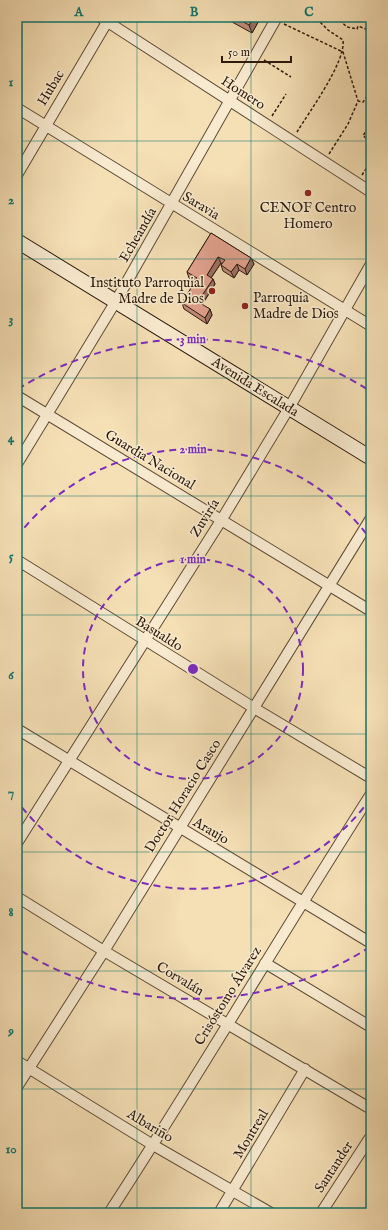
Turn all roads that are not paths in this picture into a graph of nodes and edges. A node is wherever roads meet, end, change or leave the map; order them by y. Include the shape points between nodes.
1 (276, 18) edge
2 (106, 19) edge
3 (230, 100) junction
4 (17, 108) edge
5 (45, 125) junction
6 (17, 174) edge
7 (371, 192) edge
8 (172, 204) junction
9 (17, 240) edge
10 (371, 264) edge
11 (116, 301) junction
12 (345, 311) junction
13 (371, 326) edge
14 (17, 396) edge
15 (289, 408) junction
16 (47, 414) junction
17 (371, 458) edge
18 (17, 464) edge
19 (371, 518) edge
20 (222, 519) junction
21 (17, 560) edge
22 (329, 585) junction
23 (371, 611) edge
24 (144, 641) junction
25 (254, 708) junction
26 (17, 729) edge
27 (70, 762) junction
28 (371, 778) edge
29 (371, 794) edge
30 (180, 829) junction
31 (17, 844) edge
32 (17, 897) edge
33 (302, 902) junction
34 (371, 943) edge
35 (104, 951) junction
36 (265, 963) junction
37 (227, 1024) junction
38 (371, 1027) edge
39 (17, 1061) edge
40 (29, 1068) junction
41 (305, 1070) junction
42 (17, 1087) edge
43 (371, 1109) edge
44 (371, 1136) edge
45 (153, 1145) junction
46 (233, 1191) junction
47 (109, 1213) edge
48 (219, 1213) edge
49 (271, 1213) edge
50 (321, 1213) edge

1 - 3 street, Echeandía
2 - 3 street, Homero
2 - 5 street, Hubac
3 - 7 street, Homero
3 - 8 street, Echeandía
4 - 5 street, Saravia
5 - 6 street, Hubac
5 - 8 street, Saravia
8 - 11 street, Echeandía
8 - 12 street, Saravia
9 - 11 main road, Avenida Escalada
10 - 12 street, Zuviría
11 - 15 main road, Avenida Escalada
11 - 16 street, Echeandía
12 - 13 street, Saravia
12 - 15 street, Zuviría
14 - 16 street, Guardia Nacional
15 - 17 main road, Avenida Escalada
15 - 20 street, Zuviría
16 - 18 street, Echeandía
16 - 20 street, Guardia Nacional
19 - 22 street, Doctor Horacio Casco
20 - 22 street, Guardia Nacional
20 - 24 street, Zuviría
21 - 24 street, Basualdo
22 - 23 street, Guardia Nacional
22 - 25 street, Doctor Horacio Casco
24 - 25 street, Basualdo
24 - 27 street, Zuviría
25 - 28 street, Basualdo
25 - 30 street, Doctor Horacio Casco
26 - 27 street, Araujo
27 - 30 street, Araujo
27 - 31 street, Zuviría
29 - 33 street, Crisóstomo Álvarez
30 - 33 street, Araujo
30 - 35 street, Doctor Horacio Casco
32 - 35 street, Corvalán
33 - 34 street, Araujo
33 - 36 street, Crisóstomo Álvarez
35 - 37 street, Corvalán
35 - 40 street, Doctor Horacio Casco
36 - 37 street, Crisóstomo Álvarez
36 - 38 street
37 - 41 street, Corvalán
37 - 45 street, Crisóstomo Álvarez
39 - 40 street, Albariño
40 - 42 street, Doctor Horacio Casco
40 - 45 street, Albariño
41 - 43 street, Corvalán
41 - 46 street, Montreal
44 - 50 street, Santander
45 - 46 street, Albariño
45 - 47 street, Crisóstomo Álvarez
46 - 48 street, Montreal
46 - 49 street, Albariño

